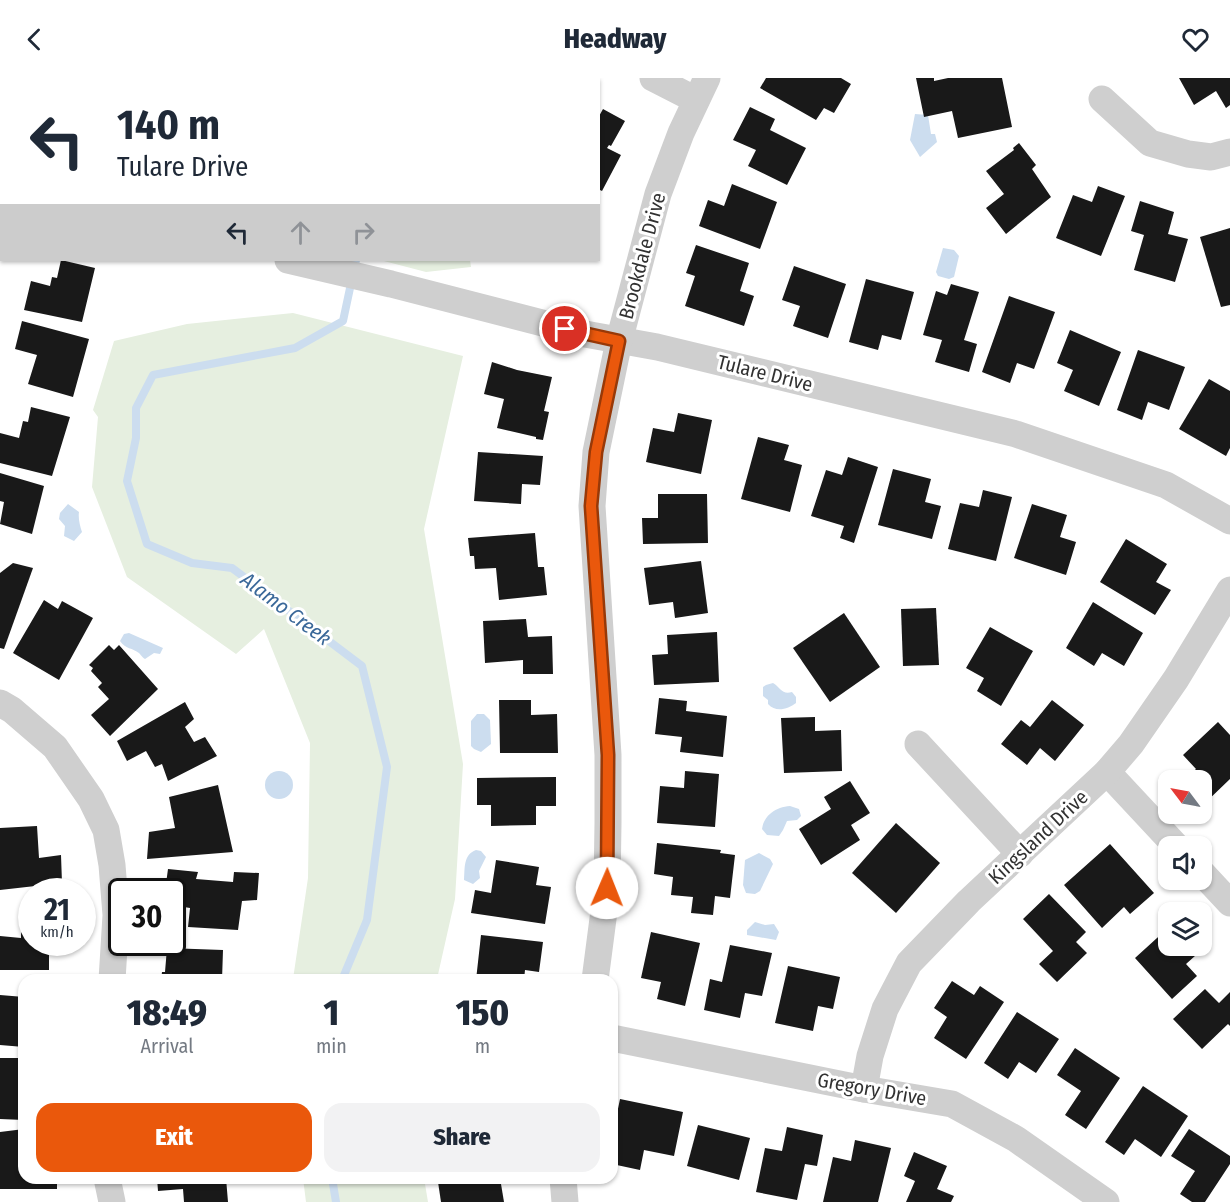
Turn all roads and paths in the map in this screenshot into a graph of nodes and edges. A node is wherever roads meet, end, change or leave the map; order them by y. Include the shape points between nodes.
1 (654, 78) edge
2 (701, 89) edge
3 (1102, 99) dead end
4 (1230, 152) edge
5 (299, 262) edge
6 (619, 341) junction
7 (1230, 521) edge
8 (1230, 590) edge
9 (0, 703) edge
10 (918, 744) dead end
11 (1107, 772) junction
12 (1167, 836) edge
13 (1020, 854) junction
14 (1212, 884) edge
15 (1230, 903) edge
16 (112, 974) edge
17 (596, 974) edge
18 (618, 1039) edge
19 (864, 1089) junction
20 (108, 1184) edge
21 (564, 1184) edge
22 (112, 1202) edge
23 (565, 1202) edge
24 (1106, 1202) edge

1 - 2 street
2 - 6 street, Brookdale Drive via 658,194
3 - 4 street via 1150,143 1200,156
5 - 6 street, Tulare Drive
6 - 7 street, Tulare Drive via 1016,434 1166,484
6 - 17 street, Brookdale Drive via 596,452 591,506 608,755 607,888
8 - 11 street, Kingsland Drive via 1176,679
9 - 16 street via 55,747 91,799 106,830 116,915
10 - 13 street
11 - 12 street
11 - 13 street, Kingsland Drive
13 - 19 street, Kingsland Drive via 909,963 885,1009
14 - 15 street
18 - 19 street, Gregory Drive
19 - 24 street, Gregory Drive via 952,1104 1016,1139
20 - 22 street
21 - 23 street

